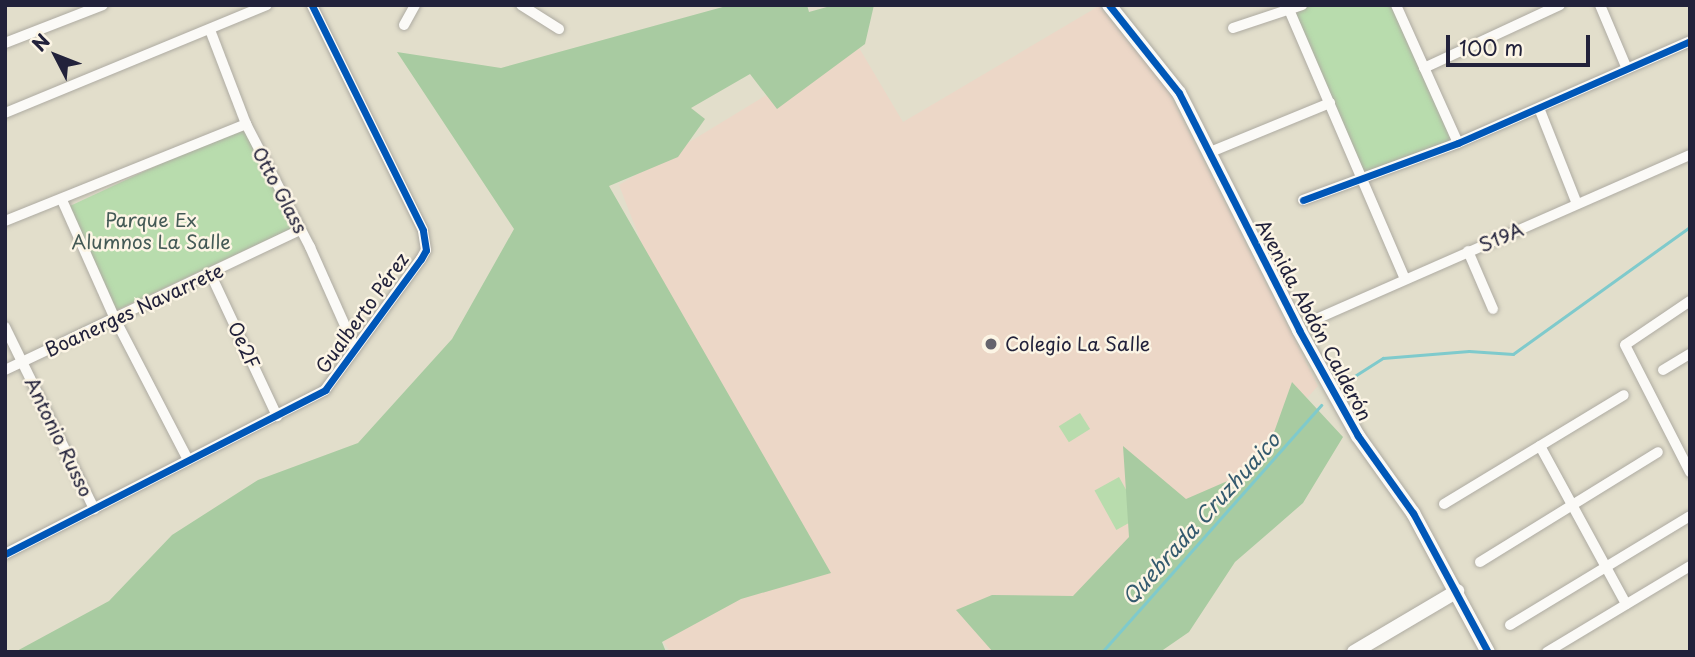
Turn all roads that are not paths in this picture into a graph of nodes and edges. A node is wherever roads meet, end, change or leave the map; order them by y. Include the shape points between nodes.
1 (103, 5) edge
2 (267, 5) edge
3 (312, 5) edge
4 (415, 5) edge
5 (521, 5) edge
6 (1109, 5) edge
7 (1302, 5) edge
8 (1395, 5) edge
9 (1560, 5) edge
10 (1600, 5) edge
11 (1288, 8) edge
12 (404, 25) dead end
13 (1233, 28) dead end
14 (559, 29) dead end
15 (210, 30) junction
16 (1690, 41) edge
17 (5, 43) edge
18 (1424, 68) junction
19 (1627, 69) junction
20 (1329, 103) junction
21 (1539, 108) junction
22 (5, 113) edge
23 (246, 124) junction
24 (1458, 143) junction
25 (1208, 153) junction
26 (1690, 155) edge
27 (1359, 181) junction
28 (62, 200) junction
29 (1303, 200) dead end
30 (1577, 204) junction
31 (5, 221) edge
32 (300, 230) junction
33 (1468, 251) junction
34 (211, 275) junction
35 (1405, 279) junction
36 (1690, 301) edge
37 (1493, 309) dead end
38 (115, 319) junction
39 (1314, 320) dead end
40 (5, 327) edge
41 (355, 348) junction
42 (1690, 354) edge
43 (22, 362) junction
44 (5, 370) edge
45 (1663, 370) dead end
46 (1624, 395) dead end
47 (277, 415) junction
48 (1540, 446) junction
49 (1658, 452) dead end
50 (188, 460) junction
51 (1690, 472) edge
52 (1444, 503) dead end
53 (1572, 505) junction
54 (94, 509) junction
55 (1690, 516) edge
56 (5, 554) edge
57 (1480, 562) dead end
58 (1690, 566) edge
59 (1605, 567) junction
60 (1457, 592) junction
61 (1626, 604) junction
62 (1510, 625) dead end
63 (1354, 652) edge
64 (1488, 652) edge
65 (1547, 652) edge

1 - 17 street
2 - 15 street
3 - 41 street, Gualberto Pérez via 426,240 421,259
4 - 12 street
5 - 14 street
6 - 25 street, Avenida Abdón Calderón via 1179,93
7 - 11 street
8 - 18 street
9 - 18 street
10 - 19 street
11 - 13 street
11 - 20 street
15 - 22 street
15 - 23 street, Otto Glass
16 - 19 street
18 - 24 street
19 - 21 street
20 - 25 street
20 - 27 street
21 - 24 street
21 - 30 street
23 - 28 street
23 - 32 street, Otto Glass
24 - 27 street
25 - 60 street, Avenida Abdón Calderón via 1358,436 1413,513
26 - 30 street, S19A
27 - 29 street
27 - 35 street
28 - 31 street
28 - 38 street
30 - 33 street, S19A
32 - 34 street, Boanerges Navarrete
32 - 41 street, Otto Glass
33 - 35 street, S19A
33 - 37 street
34 - 38 street, Boanerges Navarrete
34 - 47 street, Oe2F
35 - 39 street, S19A
36 - 51 street via 1628,339 1625,349
38 - 43 street, Boanerges Navarrete
38 - 50 street
40 - 43 street, Antonio Russo
41 - 47 street, Gualberto Pérez via 325,390
42 - 45 street
43 - 44 street, Boanerges Navarrete
43 - 54 street, Antonio Russo
46 - 48 street
47 - 50 street, Gualberto Pérez
48 - 52 street
48 - 53 street
49 - 53 street
50 - 54 street, Gualberto Pérez
53 - 57 street
53 - 59 street
54 - 56 street, Gualberto Pérez
55 - 59 street
58 - 61 street
59 - 61 street
59 - 62 street
60 - 63 street
60 - 64 street, Avenida Abdón Calderón
61 - 65 street

